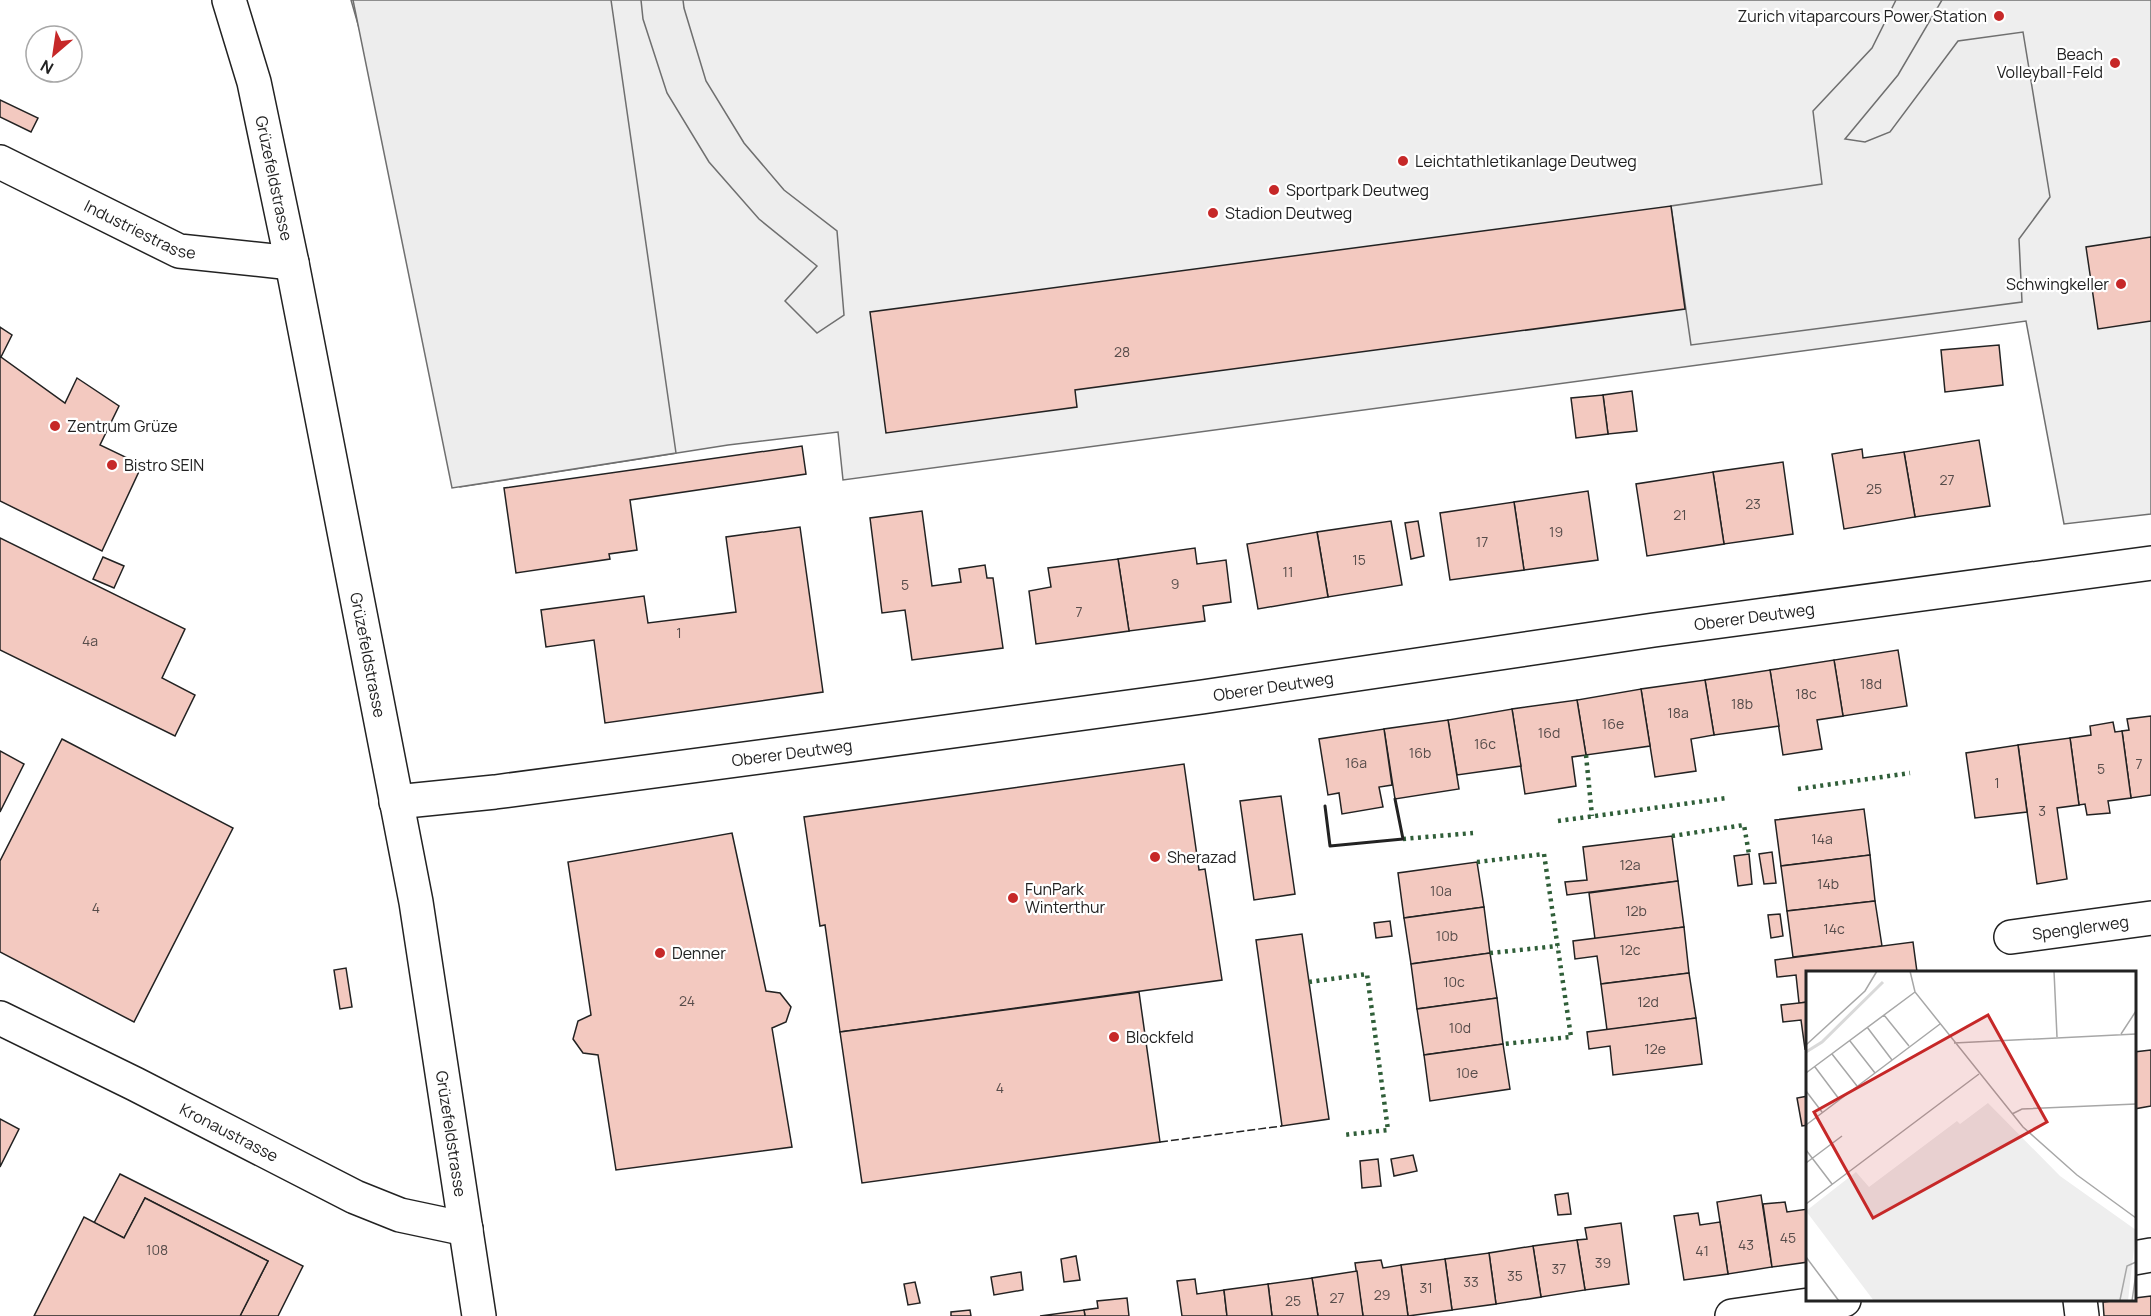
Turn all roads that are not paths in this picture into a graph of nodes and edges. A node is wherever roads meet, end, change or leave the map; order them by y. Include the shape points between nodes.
1 (229, 0) edge
2 (0, 162) edge
3 (292, 263) junction
4 (2151, 563) edge
5 (396, 802) junction
6 (2151, 918) edge
7 (2011, 937) dead end
8 (0, 1018) edge
9 (466, 1229) junction
10 (2151, 1256) edge
11 (2136, 1258) edge
12 (1831, 1301) edge
13 (1844, 1301) edge
14 (2080, 1301) edge
15 (479, 1316) edge
16 (1732, 1316) edge
17 (1847, 1316) edge
18 (2082, 1316) edge

1 - 3 street, Grüzefeldstrasse via 254,82
2 - 3 street, Industriestrasse via 179,250
3 - 5 street, Grüzefeldstrasse
4 - 5 street, Oberer Deutweg via 824,749
5 - 9 street, Grüzefeldstrasse via 416,902
6 - 7 street, Spenglerweg
8 - 9 street, Kronaustrasse via 355,1197 400,1215
9 - 15 street, Grüzefeldstrasse
10 - 11 street
12 - 16 street
13 - 17 street
14 - 18 street

